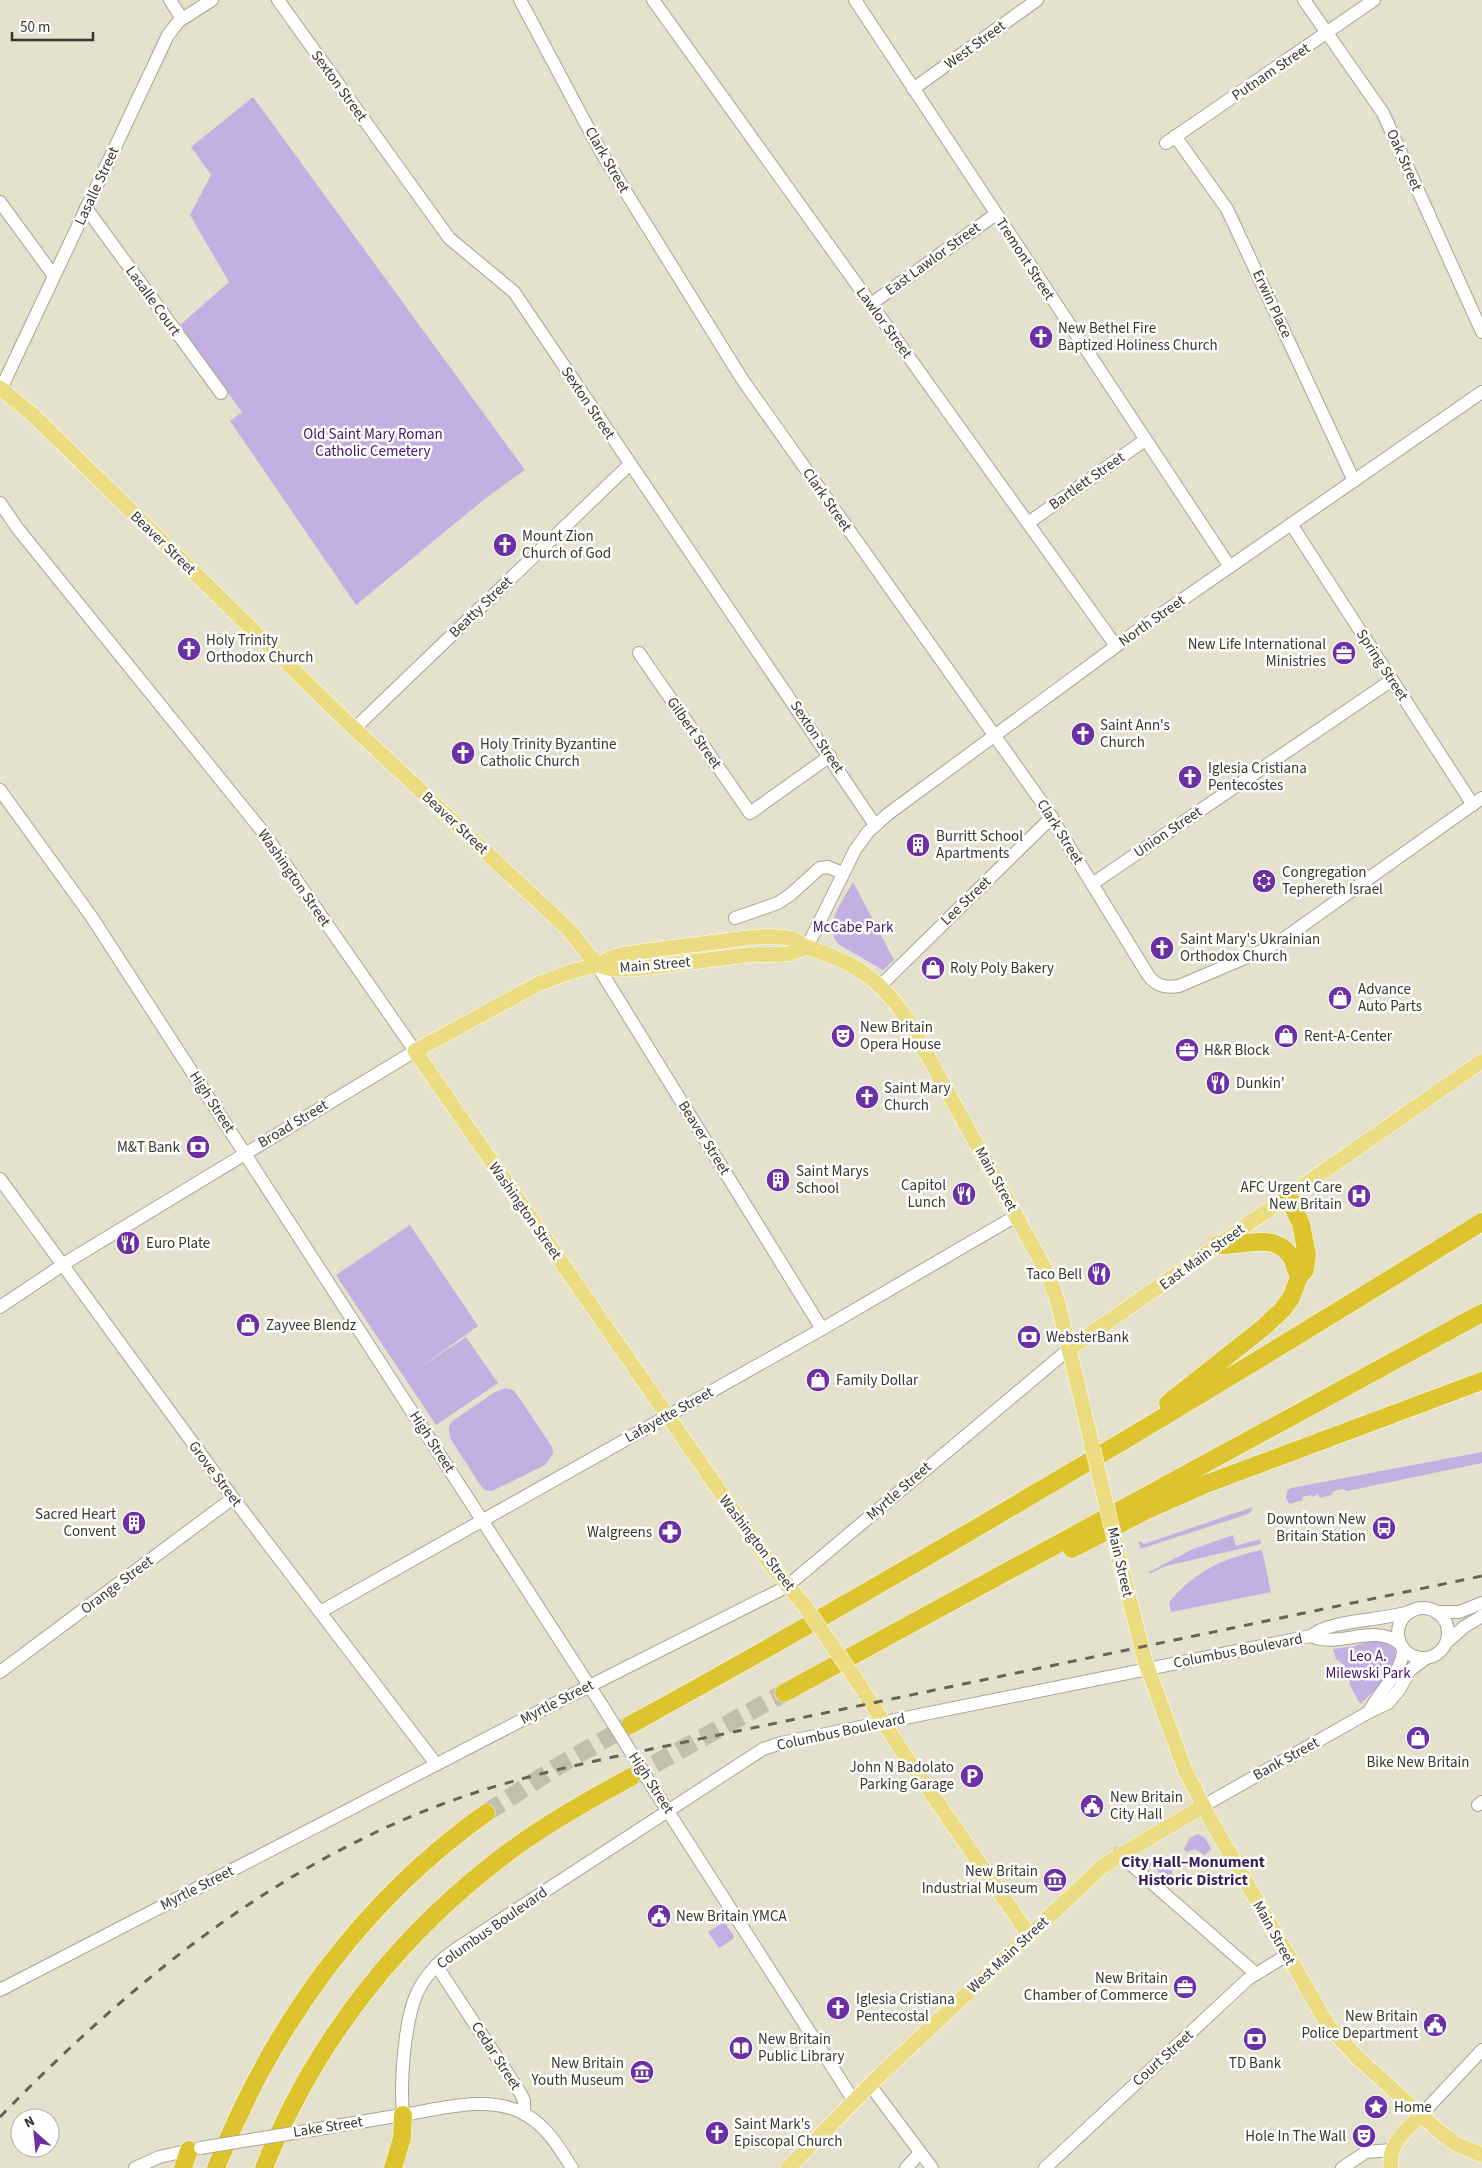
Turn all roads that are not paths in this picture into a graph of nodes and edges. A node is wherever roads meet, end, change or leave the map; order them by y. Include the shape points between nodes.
1 (170, 0) edge
2 (212, 0) edge
3 (278, 0) edge
4 (520, 0) edge
5 (653, 0) edge
6 (855, 0) edge
7 (1037, 0) edge
8 (1304, 0) edge
9 (1374, 0) edge
10 (182, 19) junction
11 (1326, 34) junction
12 (913, 89) junction
13 (1170, 139) joint
14 (0, 202) edge
15 (86, 208) junction
16 (996, 214) junction
17 (54, 276) junction
18 (871, 304) junction
19 (1482, 332) edge
20 (0, 389) edge
21 (1482, 392) edge
22 (221, 393) dead end
23 (1145, 440) junction
24 (629, 465) junction
25 (1354, 481) junction
26 (0, 503) edge
27 (1028, 522) junction
28 (1291, 524) junction
29 (1230, 567) junction
30 (1116, 646) junction
31 (639, 653) dead end
32 (1392, 680) junction
33 (354, 729) junction
34 (994, 736) junction
35 (830, 756) junction
36 (0, 790) edge
37 (1477, 802) edge
38 (1052, 817) junction
39 (876, 825) junction
40 (843, 873) junction
41 (1092, 884) junction
42 (736, 918) dead end
43 (807, 947) junction
44 (597, 965) junction
45 (880, 985) junction
46 (415, 1051) junction
47 (1482, 1061) edge
48 (1482, 1072) edge
49 (1463, 1074) junction
50 (245, 1153) junction
51 (0, 1179) edge
52 (1288, 1196) junction
53 (1016, 1216) junction
54 (1482, 1222) edge
55 (1218, 1245) junction
56 (61, 1265) junction
57 (1299, 1277) junction
58 (0, 1307) edge
59 (1482, 1315) edge
60 (822, 1329) junction
61 (1069, 1349) junction
62 (1482, 1381) edge
63 (667, 1416) junction
64 (1145, 1427) junction
65 (233, 1498) junction
66 (483, 1520) junction
67 (1008, 1571) junction
68 (788, 1586) junction
69 (1482, 1603) edge
70 (1412, 1611) junction
71 (320, 1612) junction
72 (1436, 1612) junction
73 (1482, 1616) edge
74 (1311, 1636) junction
75 (1447, 1642) junction
76 (1402, 1646) junction
77 (1425, 1659) junction
78 (1148, 1669) junction
79 (0, 1672) edge
80 (589, 1685) junction
81 (784, 1693) tunnel mouth
82 (1369, 1712) junction
83 (884, 1722) junction
84 (630, 1725) tunnel mouth
85 (436, 1764) junction
86 (631, 1777) tunnel mouth
87 (1203, 1806) junction
88 (668, 1810) junction
89 (486, 1813) tunnel mouth
90 (1119, 1854) junction
91 (1029, 1935) junction
92 (1286, 1955) junction
93 (436, 1965) junction
94 (1255, 1973) junction
95 (0, 1990) edge
96 (1482, 2050) edge
97 (870, 2085) junction
98 (854, 2101) junction
99 (524, 2114) junction
100 (403, 2115) junction
101 (1421, 2115) junction
102 (194, 2149) junction
103 (1392, 2150) junction
104 (920, 2152) junction
105 (1482, 2156) edge
106 (135, 2168) edge
107 (183, 2168) edge
108 (216, 2168) edge
109 (264, 2168) edge
110 (393, 2168) edge
111 (572, 2168) edge
112 (788, 2168) edge
113 (906, 2168) edge
114 (932, 2168) edge
115 (1045, 2168) edge
116 (1342, 2168) edge
117 (1391, 2168) edge

1 - 10 street
2 - 10 street, Lasalle Street
3 - 24 street, Sexton Street via 449,238 514,292
4 - 34 street, Clark Street via 601,152 742,379
5 - 18 street, Lawlor Street
6 - 12 street, Tremont Street
7 - 12 street, West Street
8 - 11 street, Oak Street
9 - 11 street, Putnam Street
10 - 15 street, Lasalle Street via 168,35
11 - 13 street, Putnam Street
11 - 19 street, Oak Street via 1383,114
12 - 16 street, Tremont Street
13 - 25 street, Erwin Place via 1227,209
14 - 17 street
15 - 17 street, Lasalle Street
15 - 22 street, Lasalle Court
16 - 18 street, East Lawlor Street
16 - 23 street, Tremont Street
17 - 20 street, Lasalle Street
18 - 27 street, Lawlor Street
20 - 33 main road, Beaver Street via 33,416
21 - 25 street, North Street
23 - 27 street, Bartlett Street
23 - 29 street, Tremont Street
24 - 33 street, Beatty Street
24 - 35 street, Sexton Street
25 - 28 street, North Street
26 - 46 street, Washington Street via 262,832
27 - 30 street, Lawlor Street
28 - 29 street, North Street
28 - 32 street, Spring Street
29 - 30 street, North Street
30 - 34 street, North Street
31 - 35 street, Gilbert Street via 750,813
32 - 37 street, Spring Street
32 - 41 street, Union Street
33 - 44 main road, Beaver Street via 569,930
34 - 38 street, Clark Street
34 - 39 street, North Street
35 - 39 street, Sexton Street
36 - 50 street, High Street via 82,903
37 - 41 street, Clark Street via 1272,946 1170,987 1158,985 1148,974
38 - 41 street, Clark Street
38 - 45 street, Lee Street
39 - 40 street, North Street via 857,846
40 - 42 street via 828,867 820,868 778,903
40 - 43 street, North Street
43 - 44 main road, Main Street via 790,938 752,938 625,954
43 - 45 main road, Main Street via 847,962
44 - 46 main road, Broad Street via 538,984
44 - 60 street, Beaver Street
45 - 53 main road, Main Street via 911,1025
46 - 50 street, Broad Street
46 - 63 main road, Washington Street
47 - 49 main road, East Main Street
48 - 49 main road
49 - 52 main road, East Main Street
50 - 56 street, Broad Street
50 - 66 street, High Street
51 - 56 street, Grove Street
52 - 55 main road, East Main Street
52 - 57 highway via 1301,1224 1306,1246 1306,1266
53 - 60 street, Lafayette Street
53 - 61 main road, Main Street via 1051,1281
54 - 64 highway
55 - 57 highway via 1260,1241 1278,1244 1291,1257
55 - 61 main road, East Main Street
56 - 58 street, Broad Street
56 - 65 street, Grove Street
57 - 64 highway via 1288,1303 1276,1317 1172,1399
59 - 67 highway
60 - 63 street, Lafayette Street
61 - 68 street, Myrtle Street
61 - 78 main road, Main Street, bridge via 1138,1640
62 - 67 highway via 1206,1484 1055,1557
63 - 66 street, Lafayette Street
63 - 68 main road, Washington Street
64 - 84 highway via 856,1599
65 - 71 street, Grove Street
65 - 79 street, Orange Street
66 - 71 street, Lafayette Street
66 - 80 street, High Street
67 - 81 highway
68 - 80 street, Myrtle Street
68 - 83 main road, Washington Street, bridge
69 - 72 street via 1459,1612
70 - 72 street via 1423,1608
70 - 74 street, Columbus Boulevard via 1327,1628
70 - 76 street via 1399,1627
71 - 85 street, Grove Street
72 - 75 street via 1447,1625
73 - 75 street
74 - 76 street, Columbus Boulevard via 1327,1640 1381,1635
74 - 78 street, Columbus Boulevard
75 - 77 street via 1438,1654
76 - 77 street via 1413,1657
76 - 82 street via 1402,1659 1397,1670 1375,1698
77 - 82 street, Bank Street via 1410,1670 1388,1703
78 - 83 street, Columbus Boulevard
78 - 87 main road, Main Street via 1185,1770
80 - 85 street, Myrtle Street
80 - 88 street, High Street, bridge
82 - 87 street, Bank Street
83 - 88 street, Columbus Boulevard via 766,1748
83 - 91 main road, Washington Street
85 - 95 street, Myrtle Street
86 - 109 highway via 559,1818 503,1856 447,1903 398,1952 355,2005 318,2060
87 - 90 main road, West Main Street
87 - 92 main road, Main Street
88 - 93 street, Columbus Boulevard
88 - 98 street, High Street
89 - 108 highway via 444,1844 397,1887 316,1982 255,2081
90 - 91 main road, West Main Street
90 - 94 street
91 - 97 main road, West Main Street
92 - 94 street, Court Street
92 - 101 main road, Main Street via 1333,2032
93 - 99 street, Cedar Street via 521,2094
93 - 100 street, Columbus Boulevard via 421,1985 409,2013 401,2088
94 - 115 street, Court Street
96 - 101 street
97 - 98 main road, West Main Street
97 - 104 street
98 - 112 main road, West Main Street
99 - 100 street, Lake Street via 504,2106 478,2104
99 - 111 street via 547,2132
100 - 102 street, Lake Street, bridge
100 - 110 highway via 402,2138
101 - 103 main road via 1398,2138
101 - 105 main road, Main Street via 1450,2140
102 - 106 street, Lake Street via 159,2157
102 - 107 highway
103 - 116 street via 1366,2152
103 - 117 main road
104 - 113 street
104 - 114 street

